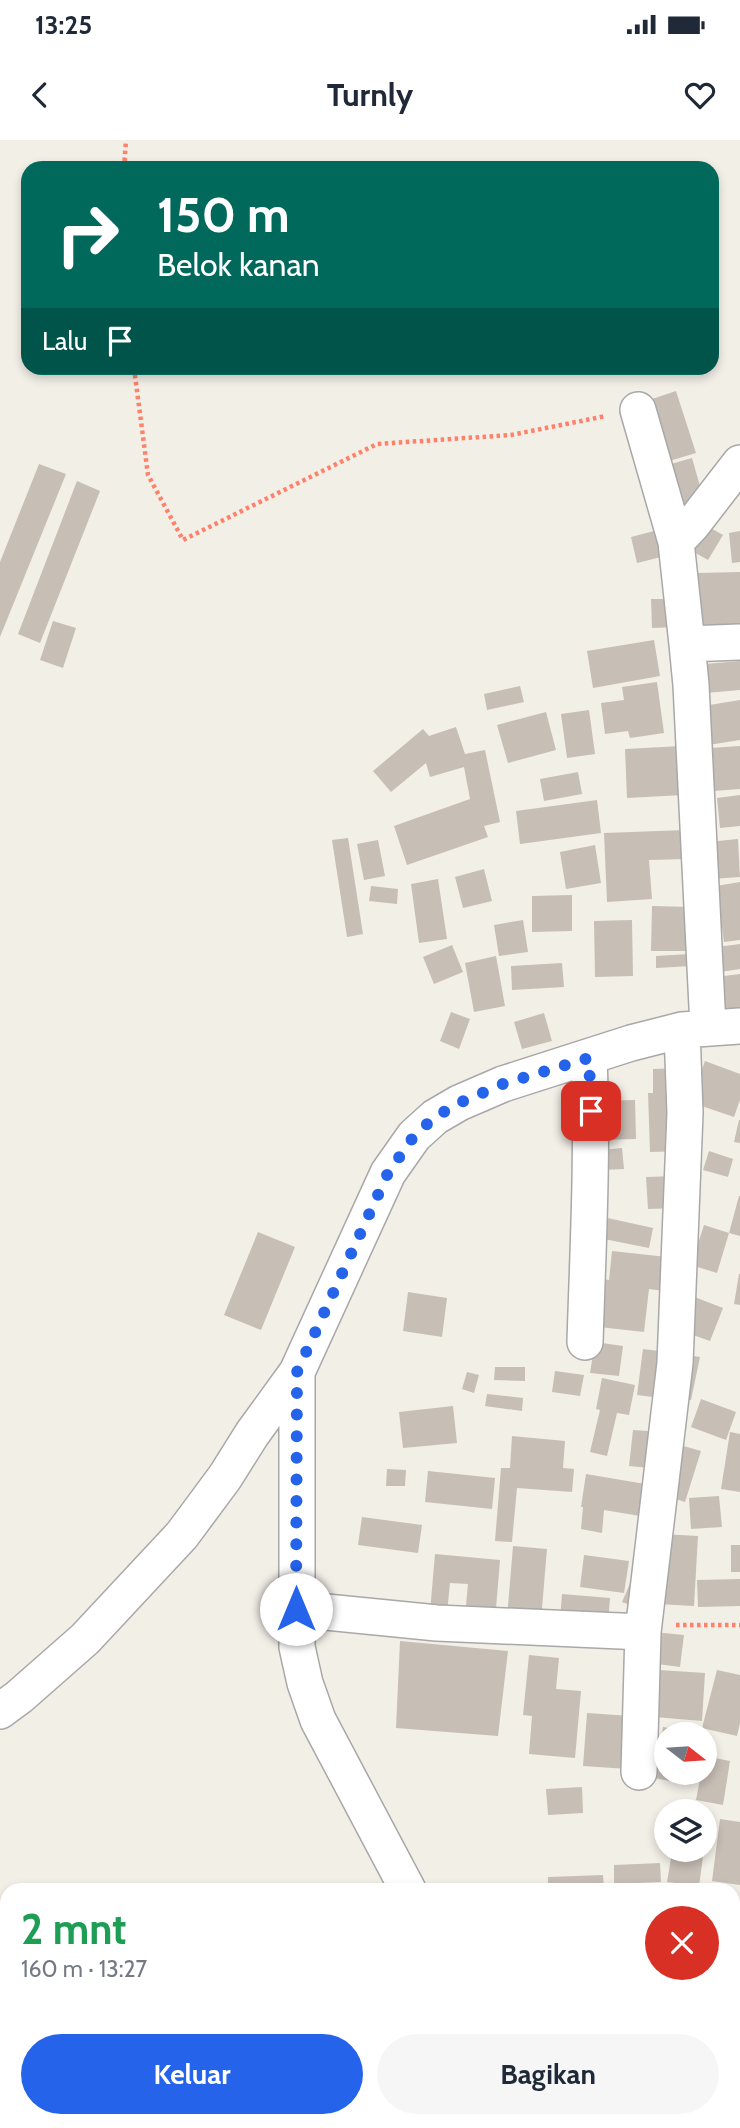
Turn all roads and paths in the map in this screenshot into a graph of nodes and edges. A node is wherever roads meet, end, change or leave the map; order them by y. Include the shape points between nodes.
1 (126, 140) edge
2 (124, 161) edge
3 (135, 375) edge
4 (638, 410) joint
5 (740, 463) edge
6 (676, 542) junction
7 (740, 642) edge
8 (687, 644) junction
9 (710, 1028) edge
10 (589, 1058) junction
11 (585, 1342) dead end
12 (297, 1372) junction
13 (296, 1609) junction
14 (740, 1625) edge
15 (643, 1629) junction
16 (0, 1710) edge
17 (639, 1772) dead end
18 (404, 1883) edge

1 - 2 path
3 - 4 path via 148,475 183,540 377,444 511,435
4 - 6 street
5 - 6 street
6 - 8 street
7 - 8 street
8 - 9 street
9 - 10 street via 631,1043
9 - 15 street via 685,1113 675,1363
10 - 11 street via 591,1175
10 - 12 street via 503,1084 459,1103 414,1136 388,1173
12 - 13 street
12 - 16 street via 182,1535 85,1639
13 - 15 street via 437,1623
13 - 18 street via 297,1647 318,1720
14 - 15 path
15 - 17 street

